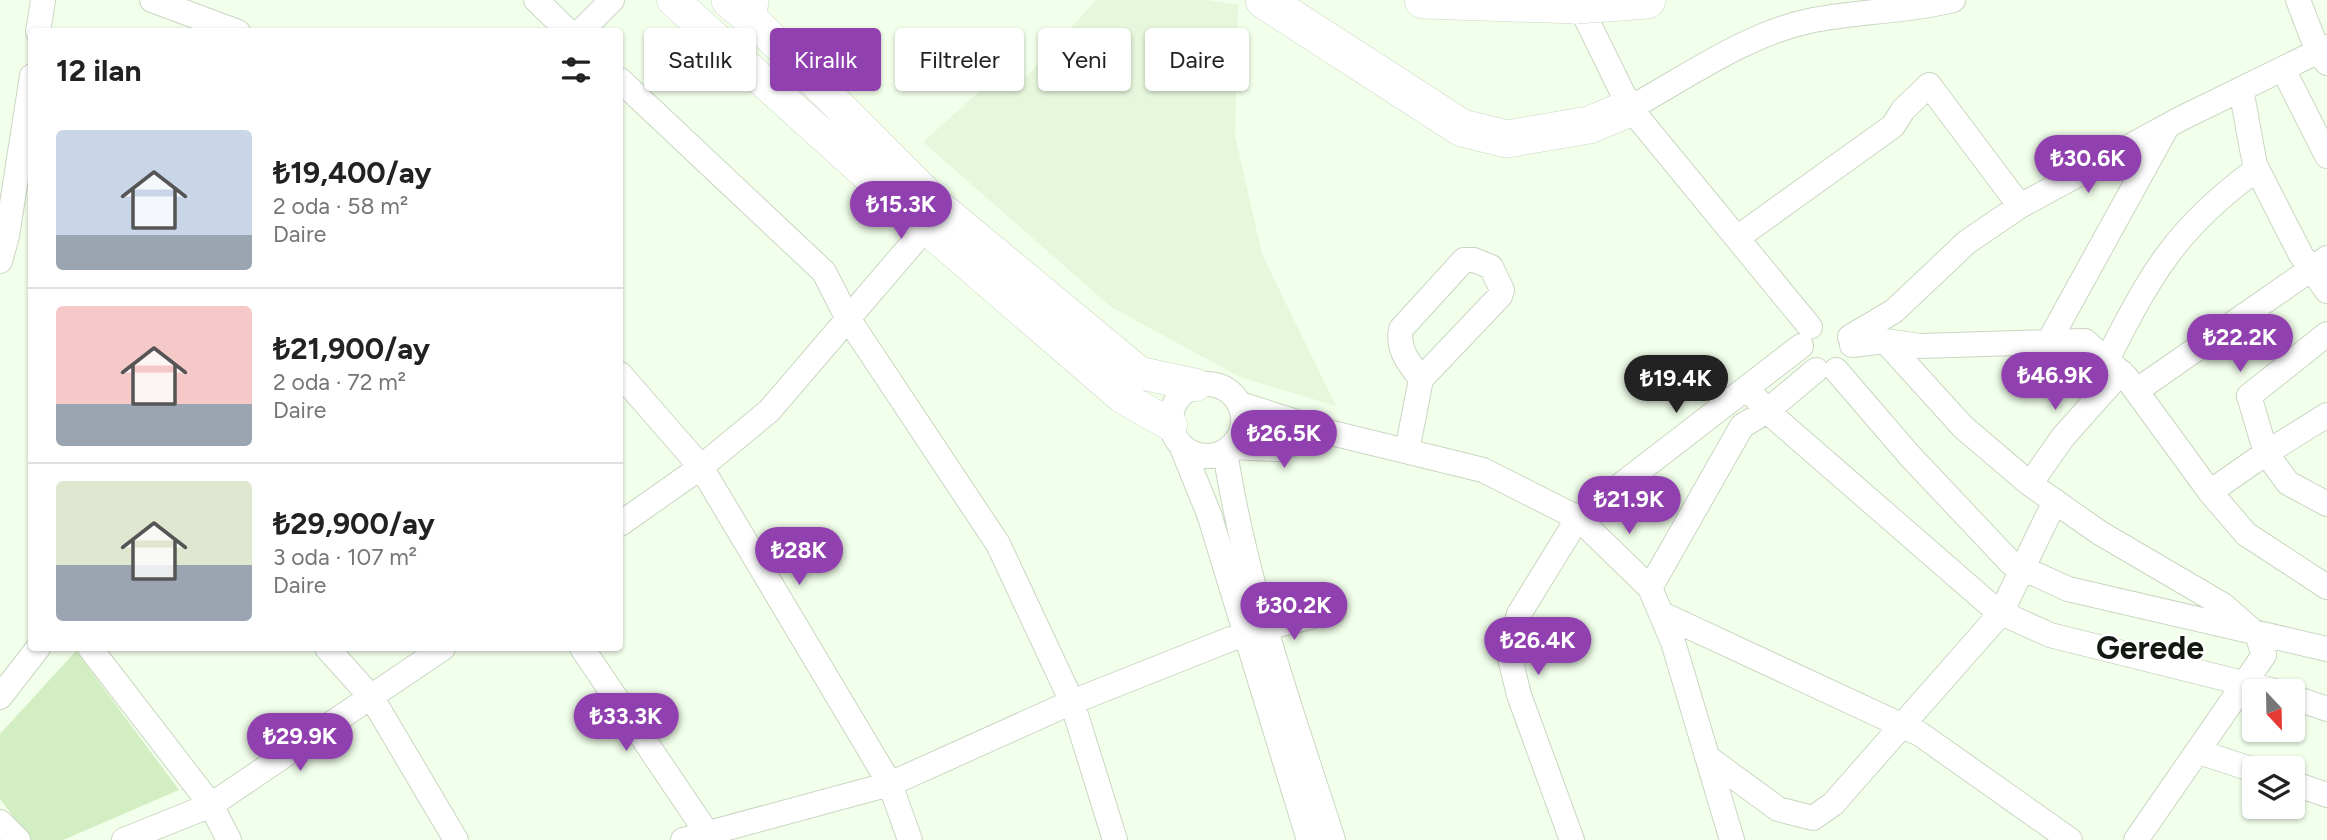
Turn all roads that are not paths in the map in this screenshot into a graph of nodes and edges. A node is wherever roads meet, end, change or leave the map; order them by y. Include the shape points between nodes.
1 (43, 0) edge
2 (152, 0) edge
3 (536, 0) edge
4 (611, 0) edge
5 (673, 0) edge
6 (1264, 0) edge
7 (1423, 0) edge
8 (1953, 0) edge
9 (2298, 0) edge
10 (1634, 1) edge
11 (1577, 3) edge
12 (743, 5) edge
13 (204, 25) edge
14 (39, 28) edge
15 (565, 28) edge
16 (584, 28) edge
17 (2324, 54) edge
18 (2283, 69) junction
19 (623, 83) edge
20 (2241, 89) junction
21 (28, 102) edge
22 (1630, 108) junction
23 (2167, 127) junction
24 (2327, 156) edge
25 (2257, 169) junction
26 (2020, 206) junction
27 (934, 218) junction
28 (1737, 238) junction
29 (0, 261) edge
30 (2319, 263) edge
31 (2327, 291) edge
32 (846, 317) junction
33 (2327, 334) edge
34 (1805, 337) junction
35 (1851, 341) junction
36 (1885, 341) junction
37 (2049, 341) junction
38 (1826, 370) junction
39 (2121, 375) junction
40 (623, 377) edge
41 (1421, 379) junction
42 (1196, 385) junction
43 (1748, 388) junction
44 (1240, 404) junction
45 (1767, 411) junction
46 (2327, 415) edge
47 (1328, 432) junction
48 (1176, 435) junction
49 (1228, 449) junction
50 (1407, 451) junction
51 (2266, 453) junction
52 (701, 467) junction
53 (2030, 484) junction
54 (2210, 492) junction
55 (2055, 501) junction
56 (2327, 504) edge
57 (1578, 518) junction
58 (623, 522) edge
59 (2025, 569) junction
60 (2327, 587) edge
61 (1650, 588) junction
62 (1334, 611) dead end
63 (2001, 613) junction
64 (1662, 614) junction
65 (1256, 630) junction
66 (2258, 635) junction
67 (2327, 649) edge
68 (36, 651) edge
69 (92, 651) edge
70 (330, 651) edge
71 (439, 651) edge
72 (584, 651) edge
73 (2249, 679) edge
74 (2242, 682) edge
75 (2242, 690) edge
76 (0, 696) edge
77 (372, 698) junction
78 (2305, 701) edge
79 (1072, 702) junction
80 (2327, 709) edge
81 (1903, 725) junction
82 (2199, 752) junction
83 (1707, 757) junction
84 (2242, 766) edge
85 (890, 784) junction
86 (2305, 787) edge
87 (2327, 795) edge
88 (211, 805) junction
89 (0, 822) edge
90 (695, 837) edge
91 (18, 840) edge
92 (124, 840) edge
93 (229, 840) edge
94 (456, 840) edge
95 (910, 840) edge
96 (1115, 840) edge
97 (1309, 840) edge
98 (1333, 840) edge
99 (1572, 840) edge
100 (1732, 840) edge
101 (2070, 840) edge
102 (2136, 840) edge

1 - 14 street
2 - 13 street
3 - 15 street
4 - 16 street
5 - 27 main road
6 - 22 highway via 1462,128 1507,139 1589,125
7 - 11 highway
8 - 22 street via 1917,9 1809,21 1752,41
9 - 17 street
10 - 11 highway, bridge
11 - 22 street
12 - 27 main road
17 - 18 street
18 - 20 street
18 - 24 street
19 - 32 street via 824,272
20 - 23 street
20 - 25 street
21 - 29 street
22 - 28 street
23 - 26 street
23 - 37 street
25 - 30 street
25 - 39 street via 2217,198 2176,241 2142,291
26 - 28 street via 1929,85 1893,126
26 - 35 street via 1967,242 1894,311
27 - 32 street
27 - 42 main road via 1140,373
27 - 48 main road via 1122,397
28 - 34 street
30 - 31 street
30 - 39 street
32 - 52 street via 769,411
32 - 79 street via 998,544
33 - 51 street via 2249,396
34 - 35 street via 1817,322 1833,321 1846,330
34 - 38 street via 1805,360
34 - 43 street
35 - 36 street
35 - 38 street via 1848,360
36 - 37 street via 1920,346
36 - 53 street via 1963,426
37 - 39 street via 2085,341
38 - 45 street
38 - 59 street via 2011,563
39 - 53 street via 2063,437
39 - 54 street
40 - 52 street
41 - 41 street via 1500,296 1502,290 1491,267 1464,260 1401,330 1405,358
41 - 50 street
42 - 44 street via 1226,389
42 - 48 street via 1174,405
43 - 45 street
43 - 57 street
44 - 47 street
44 - 49 street via 1242,427
45 - 61 street via 1742,426
45 - 63 street
46 - 51 street
47 - 49 street via 1277,449
47 - 50 street
48 - 49 street via 1200,455
48 - 65 street
49 - 65 street via 1235,518
50 - 57 street via 1483,470
51 - 54 street
51 - 56 street via 2288,483
52 - 58 street
52 - 85 street
53 - 55 street
54 - 60 street via 2246,534
55 - 59 street
55 - 66 street via 2100,533 2223,605
57 - 61 street
57 - 99 street via 1519,614 1508,650
59 - 63 street
59 - 66 street via 2068,589
61 - 64 street
62 - 65 street
63 - 74 street via 2050,635
63 - 81 street
64 - 81 street
64 - 83 street
65 - 79 street
65 - 97 street
65 - 98 street
66 - 67 street
66 - 73 street via 2264,655
68 - 76 street
69 - 88 street
70 - 77 street
71 - 77 street
72 - 90 street
75 - 82 street
77 - 88 street
77 - 94 street
78 - 80 street
79 - 85 street
79 - 96 street
81 - 83 street via 1833,804 1813,818 1778,808
81 - 101 street
82 - 84 street
82 - 102 street
83 - 100 street
85 - 90 street
85 - 95 street
86 - 87 street
88 - 92 street
88 - 93 street
89 - 91 street

